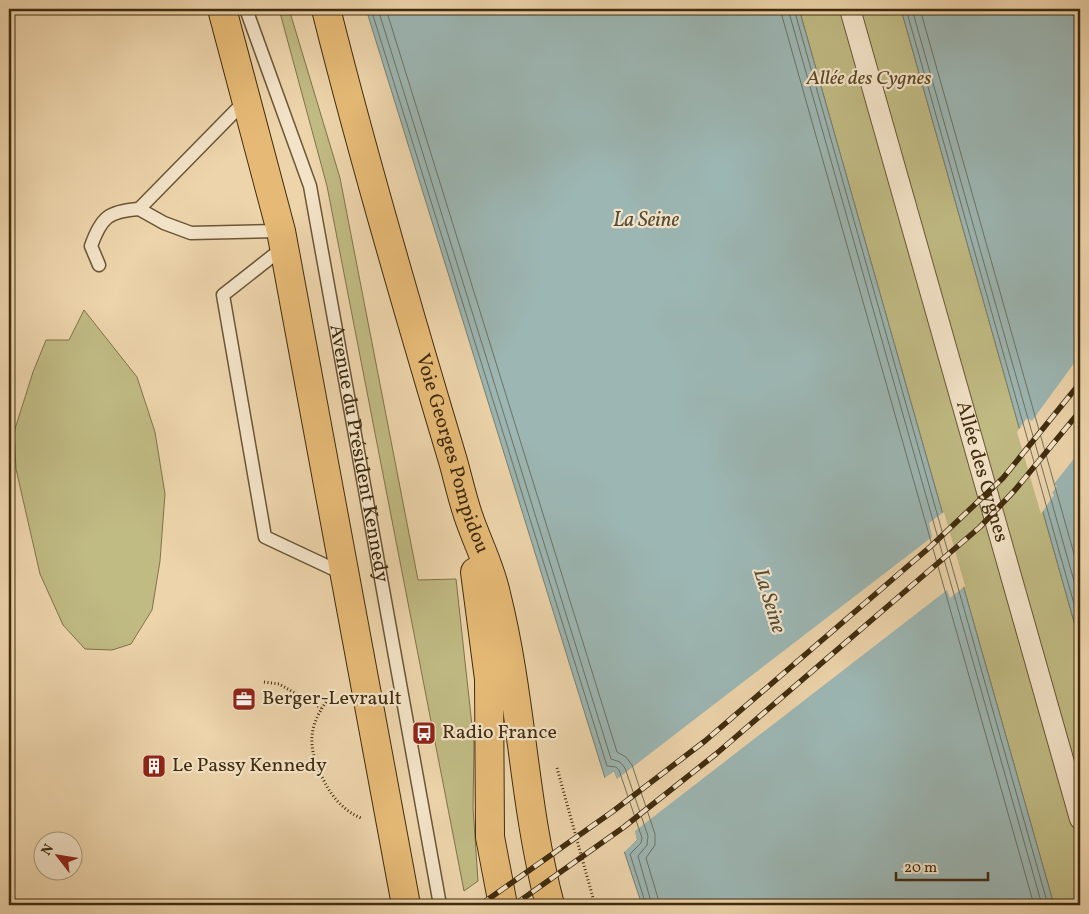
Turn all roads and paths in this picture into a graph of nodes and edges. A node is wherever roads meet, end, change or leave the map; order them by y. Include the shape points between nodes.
1 (222, 9) edge
2 (246, 9) edge
3 (310, 9) edge
4 (326, 9) edge
5 (850, 9) edge
6 (247, 99) junction
7 (352, 110) junction
8 (139, 209) junction
9 (283, 239) junction
10 (98, 265) dead end
11 (468, 516) junction
12 (347, 575) junction
13 (366, 681) junction
14 (264, 682) dead end
15 (321, 708) junction
16 (1080, 819) edge
17 (391, 821) junction
18 (406, 905) edge
19 (440, 905) edge
20 (502, 905) edge
21 (550, 905) edge

1 - 6 main road, Avenue du Président Kennedy
2 - 19 lane, Avenue du Président Kennedy via 310,186
3 - 7 main road
4 - 7 main road, Voie Georges Pompidou
5 - 16 street, Allée des Cygnes
6 - 8 lane
6 - 9 main road, Avenue du Président Kennedy
7 - 11 main road, Voie Georges Pompidou
8 - 9 lane via 191,233
8 - 10 lane via 116,210 99,225 91,246
9 - 12 main road, Avenue du Président Kennedy
9 - 12 lane via 223,295 265,537
11 - 20 main road via 489,679 490,837
11 - 21 main road, Voie Georges Pompidou via 487,561 506,637 521,723 531,817
12 - 13 main road, Avenue du Président Kennedy
13 - 15 path via 336,690
13 - 17 main road, Avenue du Président Kennedy
14 - 15 path via 279,684
15 - 17 path via 311,739 313,760 328,789 353,815 364,820
17 - 18 main road, Avenue du Président Kennedy

